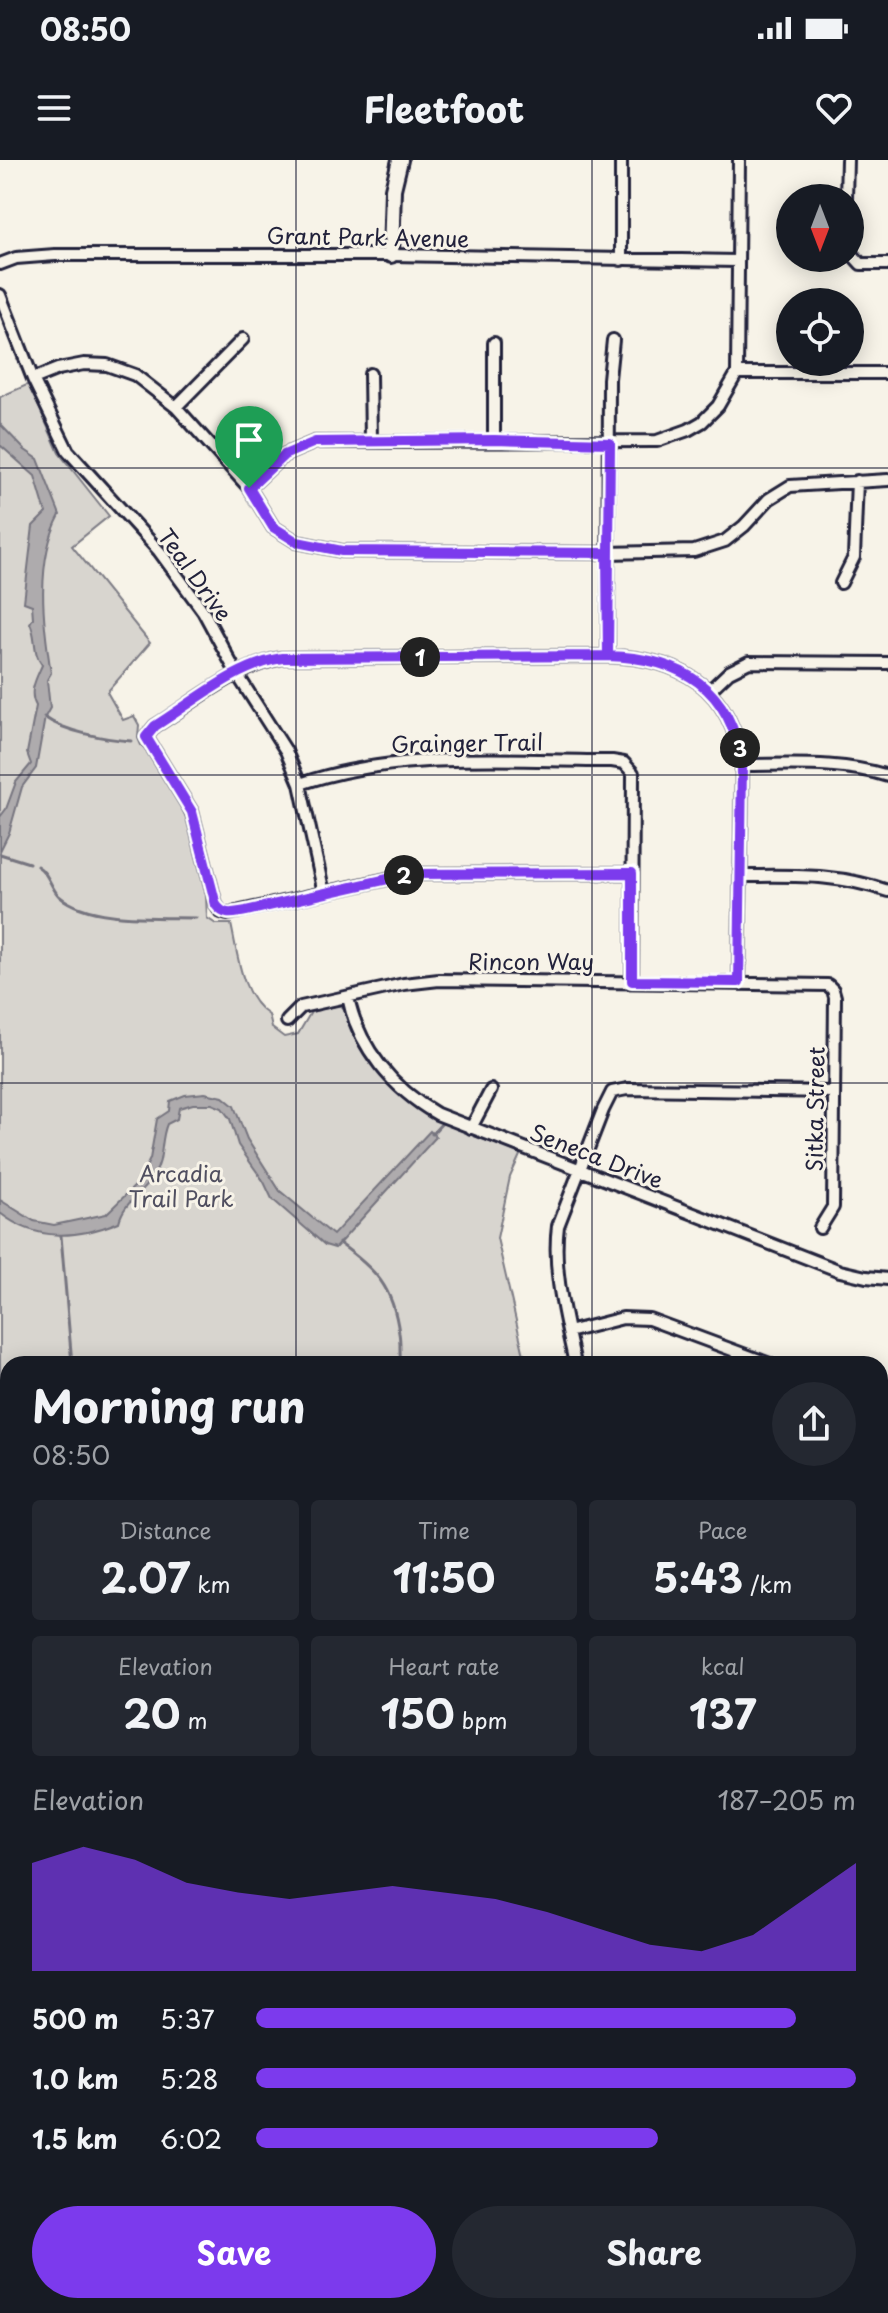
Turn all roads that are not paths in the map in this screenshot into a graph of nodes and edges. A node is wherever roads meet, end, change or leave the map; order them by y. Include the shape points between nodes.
1 (400, 160) edge
2 (621, 160) edge
3 (739, 160) edge
4 (847, 160) edge
5 (846, 184) edge
6 (391, 255) junction
7 (621, 260) junction
8 (737, 261) junction
9 (0, 264) edge
10 (864, 264) edge
11 (888, 264) edge
12 (0, 295) edge
13 (243, 339) dead end
14 (613, 340) dead end
15 (494, 343) dead end
16 (737, 373) junction
17 (888, 373) edge
18 (370, 374) dead end
19 (33, 379) junction
20 (176, 407) junction
21 (371, 440) junction
22 (494, 440) junction
23 (610, 443) junction
24 (888, 480) edge
25 (857, 481) junction
26 (249, 488) junction
27 (607, 553) junction
28 (841, 583) dead end
29 (608, 656) junction
30 (888, 663) edge
31 (237, 674) junction
32 (709, 691) junction
33 (742, 765) junction
34 (888, 776) edge
35 (300, 784) junction
36 (632, 873) junction
37 (741, 876) junction
38 (888, 891) edge
39 (324, 893) junction
40 (632, 981) junction
41 (739, 982) junction
42 (831, 987) joint
43 (348, 997) junction
44 (287, 1021) dead end
45 (491, 1090) dead end
46 (834, 1092) junction
47 (471, 1128) junction
48 (579, 1170) junction
49 (820, 1228) dead end
50 (888, 1279) edge
51 (568, 1332) junction
52 (573, 1356) edge
53 (748, 1356) edge

1 - 6 street via 393,189
2 - 7 street
3 - 8 street
4 - 5 street
6 - 7 street, Grant Park Avenue
6 - 9 street, Grant Park Avenue via 55,255
7 - 8 street, Grant Park Avenue
8 - 16 street
10 - 11 street
12 - 19 street, Teal Drive
13 - 20 street
14 - 23 street
15 - 22 street
16 - 17 street
16 - 23 street via 718,406 688,430 657,441
18 - 21 street
19 - 20 street via 84,364 107,365 135,375
19 - 31 street, Teal Drive via 68,451 159,551 203,611
20 - 26 street
21 - 22 street
21 - 26 street via 315,442 297,448
22 - 23 street
23 - 27 street
24 - 25 street
25 - 27 street via 790,486 713,547
25 - 28 street via 854,557
26 - 27 street via 273,527 297,542 342,551
27 - 29 street
29 - 31 street via 282,658
29 - 32 street via 641,657 683,671
30 - 32 street via 749,662
31 - 35 street, Teal Drive via 286,751
31 - 39 street via 146,737 192,812 221,912
32 - 33 street via 738,738
33 - 34 street via 828,764
33 - 37 street
35 - 36 street, Grainger Trail via 384,763 624,763 633,773
35 - 39 street, Teal Drive
36 - 39 street via 410,874
36 - 40 street
37 - 38 street via 831,876
37 - 41 street
40 - 41 street, Rincon Way
40 - 43 street, Rincon Way via 439,980
41 - 42 street, Rincon Way
42 - 46 street, Sitka Street
43 - 44 street, Rincon Way via 301,1007
43 - 47 street, Seneca Drive via 357,1027 395,1083 425,1107
45 - 47 street
46 - 48 street via 616,1090
46 - 49 street, Sitka Street via 833,1207
47 - 48 street, Seneca Drive
48 - 50 street, Seneca Drive via 840,1271
48 - 51 street via 556,1244
51 - 52 street
51 - 53 street via 623,1318 649,1319

